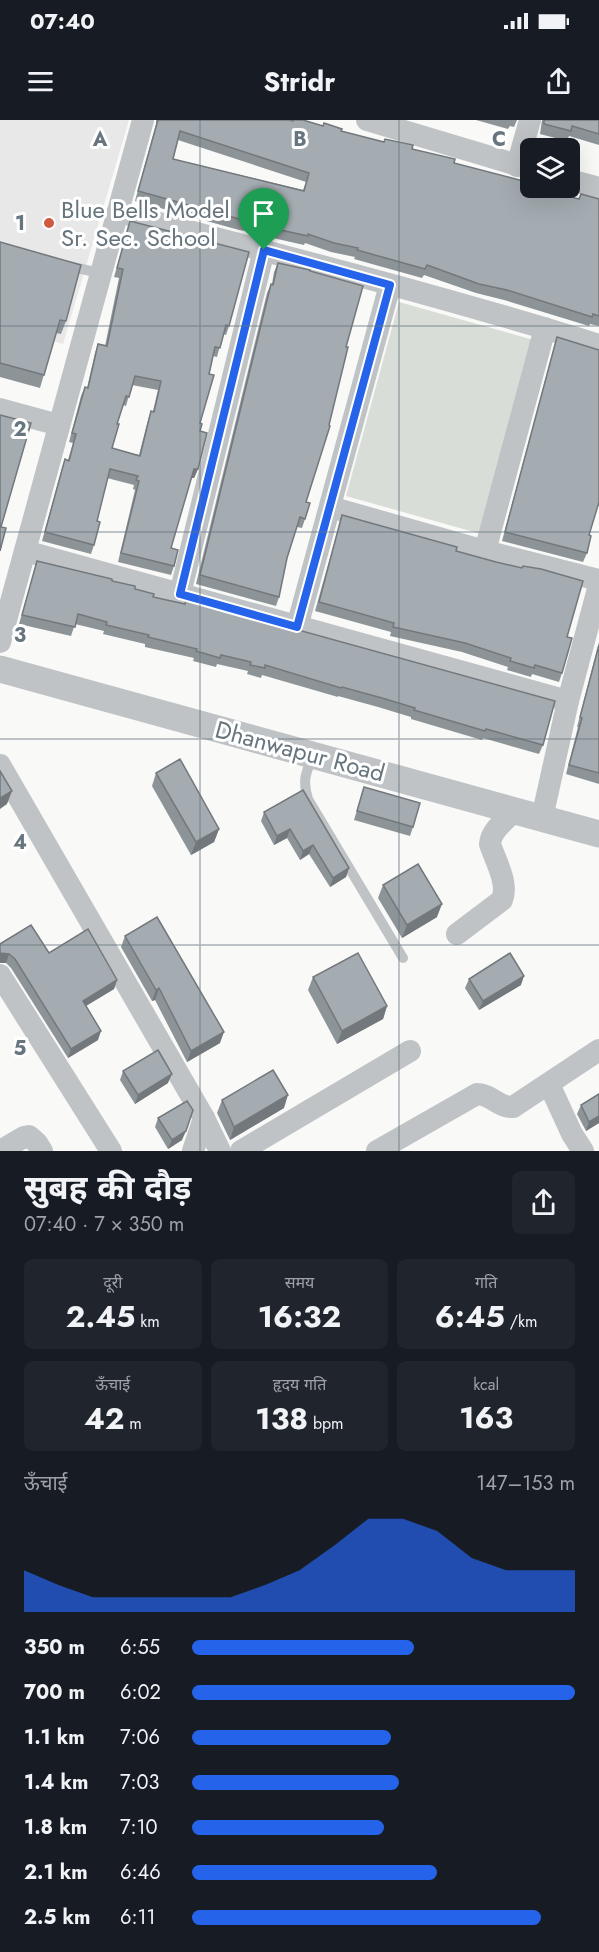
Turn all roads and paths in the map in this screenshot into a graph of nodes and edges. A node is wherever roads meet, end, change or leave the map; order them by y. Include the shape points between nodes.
1 (143, 120) edge
2 (530, 120) edge
3 (377, 121) edge
4 (528, 138) edge
5 (520, 166) edge
6 (580, 183) edge
7 (599, 188) edge
8 (118, 212) junction
9 (264, 250) junction
10 (56, 262) edge
11 (100, 273) junction
12 (390, 285) junction
13 (545, 328) junction
14 (599, 345) edge
15 (0, 409) edge
16 (59, 425) junction
17 (330, 507) junction
18 (25, 551) junction
19 (485, 551) junction
20 (599, 582) edge
21 (180, 594) junction
22 (297, 627) junction
23 (0, 642) edge
24 (0, 669) edge
25 (568, 701) junction
26 (313, 755) junction
27 (0, 765) edge
28 (515, 810) junction
29 (542, 818) junction
30 (599, 834) edge
31 (458, 934) dead end
32 (403, 958) dead end
33 (0, 975) edge
34 (599, 1050) edge
35 (410, 1051) dead end
36 (549, 1084) junction
37 (204, 1118) junction
38 (0, 1151) edge
39 (42, 1151) edge
40 (111, 1151) edge
41 (194, 1151) edge
42 (220, 1151) edge
43 (241, 1151) edge
44 (377, 1151) edge
45 (583, 1151) edge

1 - 8 street
2 - 4 street
3 - 5 street
6 - 7 street
8 - 9 street
8 - 11 street
9 - 12 street
9 - 21 street
10 - 11 lane
11 - 16 street
12 - 13 street
12 - 17 street
13 - 14 street
13 - 19 street
15 - 16 street
16 - 18 street
17 - 19 street
17 - 22 street
18 - 21 street
18 - 23 street
19 - 20 street
20 - 25 street
21 - 22 street
22 - 25 street
24 - 26 street, Dhanwapur Road
25 - 29 street
26 - 28 street, Dhanwapur Road
26 - 32 lane via 305,775 308,799
27 - 37 street
28 - 29 street, Dhanwapur Road
28 - 31 street via 490,840 504,886 502,900
29 - 30 street, Dhanwapur Road
33 - 40 street
34 - 36 street
35 - 43 street
36 - 44 street via 506,1108 487,1095 477,1094
36 - 45 street
37 - 41 street
37 - 42 street
38 - 39 street via 29,1136

